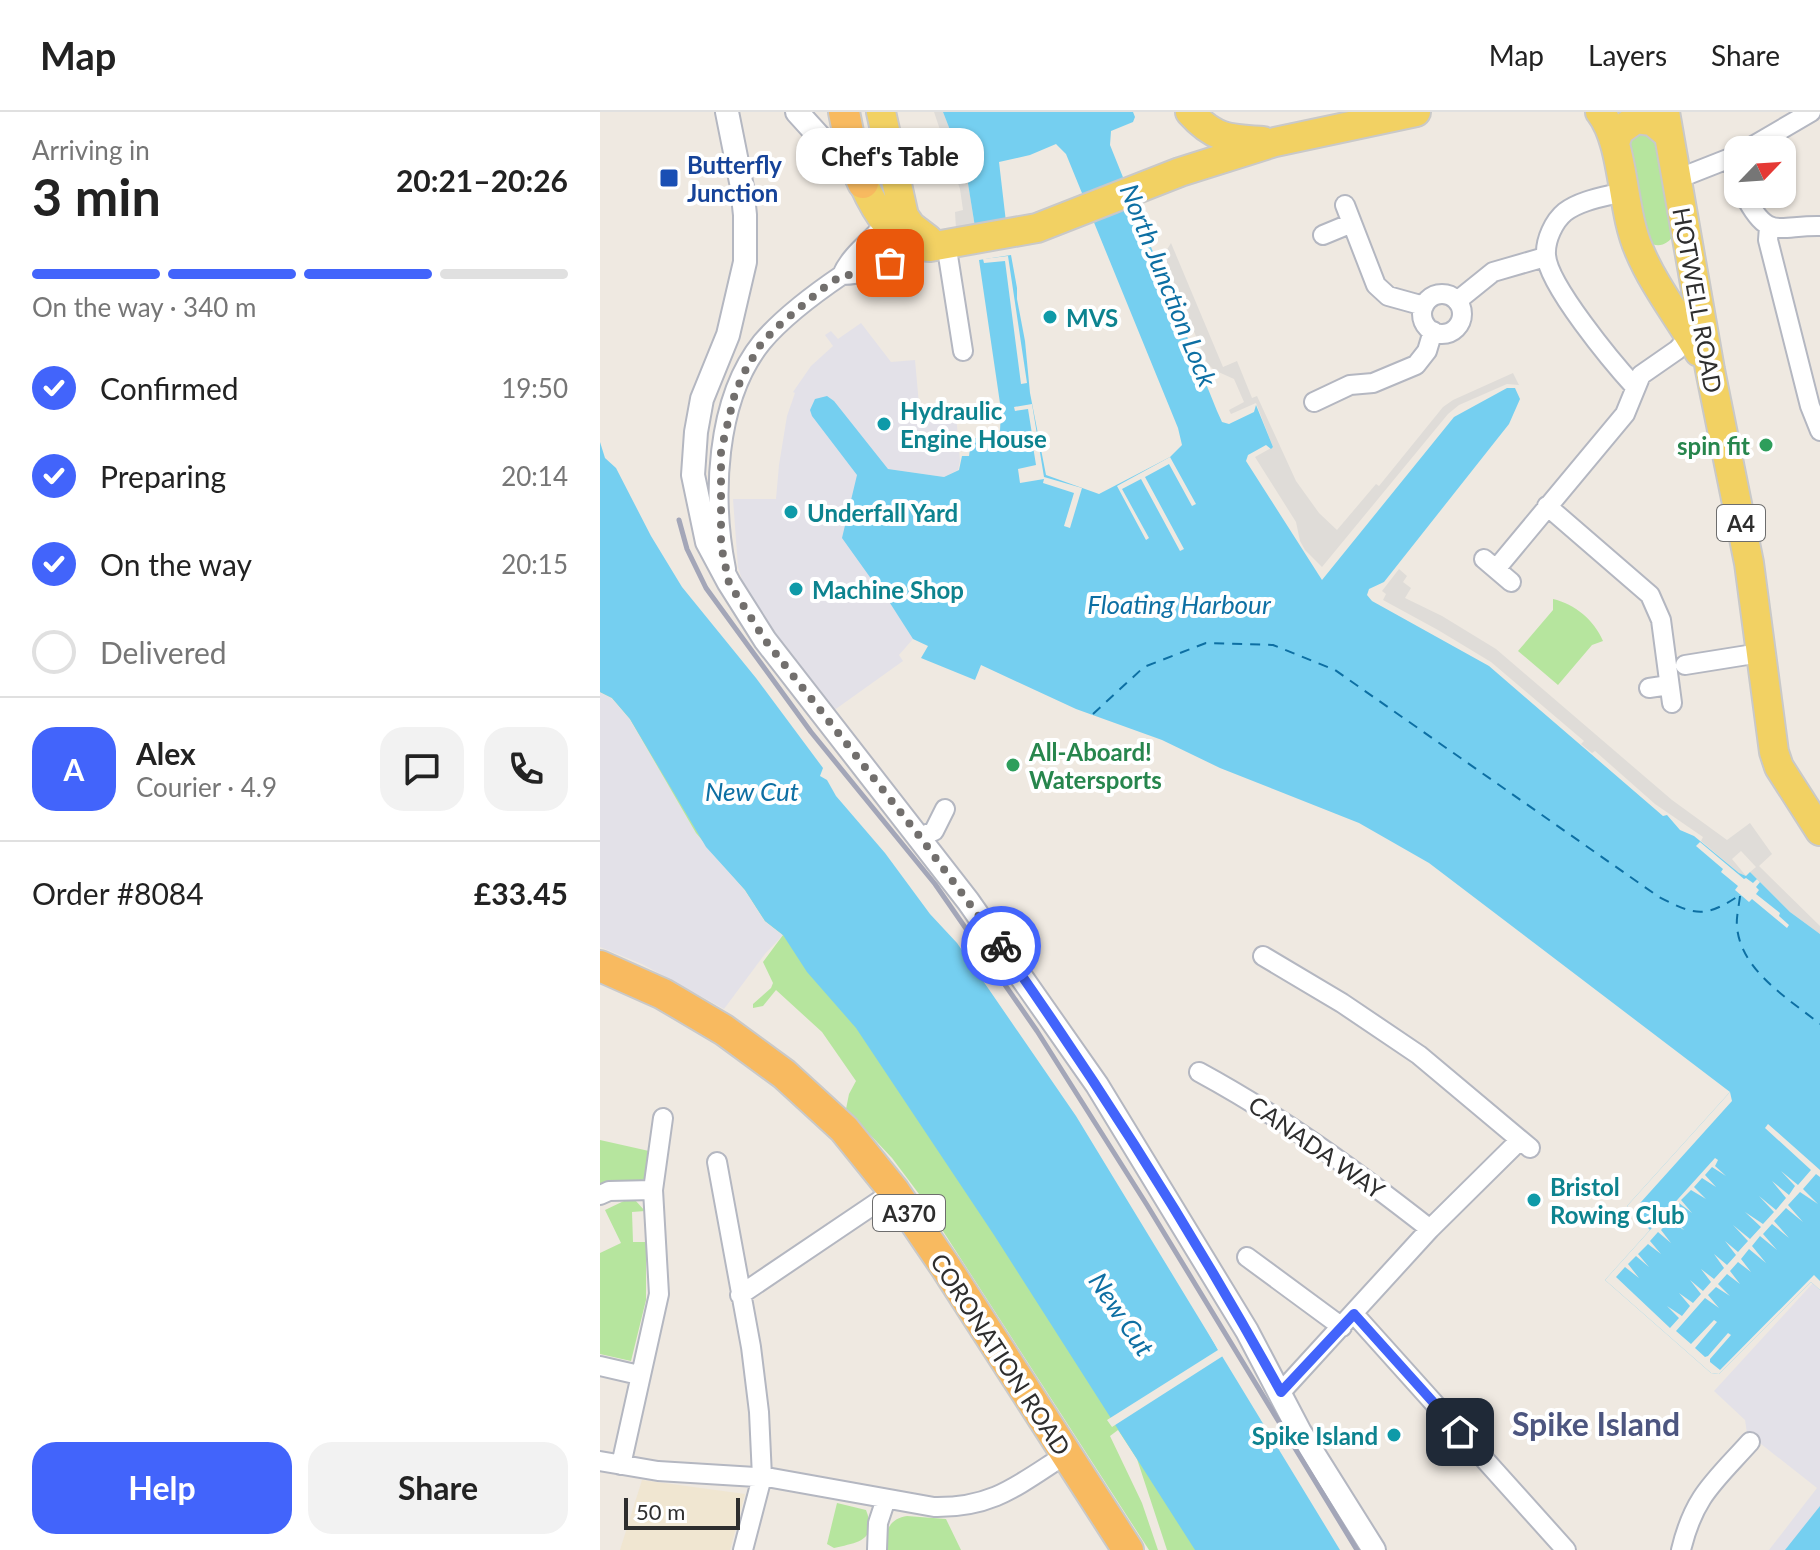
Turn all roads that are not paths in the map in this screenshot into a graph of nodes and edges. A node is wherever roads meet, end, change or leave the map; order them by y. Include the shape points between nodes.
1 (844, 112) edge
2 (881, 112) edge
3 (1190, 112) edge
4 (1416, 112) edge
5 (1600, 112) edge
6 (1811, 112) edge
7 (804, 116) edge
8 (728, 118) edge
9 (1667, 124) edge
10 (1769, 136) edge
11 (1275, 142) junction
12 (1615, 143) junction
13 (1724, 160) edge
14 (1180, 172) junction
15 (1677, 179) junction
16 (1623, 192) junction
17 (881, 203) junction
18 (1345, 205) dead end
19 (1752, 208) edge
20 (1352, 223) junction
21 (1685, 226) junction
22 (1820, 226) edge
23 (1769, 227) junction
24 (1323, 235) dead end
25 (939, 244) junction
26 (1638, 249) junction
27 (1545, 257) junction
28 (842, 275) junction
29 (1457, 301) junction
30 (1424, 306) junction
31 (1433, 331) junction
32 (1690, 336) junction
33 (963, 351) dead end
34 (1710, 370) junction
35 (1635, 387) junction
36 (1314, 402) dead end
37 (1820, 431) edge
38 (1547, 506) junction
39 (1511, 582) dead end
40 (729, 583) junction
41 (1685, 665) dead end
42 (1761, 665) junction
43 (1649, 688) dead end
44 (945, 809) dead end
45 (1817, 826) edge
46 (920, 837) junction
47 (1263, 956) dead end
48 (600, 966) edge
49 (1199, 1072) dead end
50 (663, 1118) dead end
51 (717, 1162) dead end
52 (653, 1190) junction
53 (894, 1191) junction
54 (600, 1195) edge
55 (1430, 1229) junction
56 (1247, 1257) dead end
57 (740, 1295) junction
58 (1348, 1320) junction
59 (600, 1366) edge
60 (639, 1375) junction
61 (1281, 1392) junction
62 (1750, 1442) dead end
63 (1065, 1455) junction
64 (600, 1461) edge
65 (621, 1465) junction
66 (762, 1477) junction
67 (886, 1499) junction
68 (743, 1550) edge
69 (877, 1550) edge
70 (1128, 1550) edge
71 (1374, 1550) edge
72 (1566, 1550) edge
73 (1681, 1550) edge

1 - 17 highway via 852,152
2 - 17 main road
3 - 11 main road via 1206,130 1228,139
3 - 14 main road via 1189,156
4 - 11 main road
5 - 12 main road, A4
6 - 10 street
7 - 17 street
8 - 40 street via 746,234 740,289 702,399 692,465 707,542
9 - 12 main road via 1636,119 1619,131
9 - 15 main road, HOTWELL ROAD / A4
11 - 14 main road
12 - 16 main road, A4
13 - 15 street
14 - 25 main road via 1037,228
15 - 21 main road, HOTWELL ROAD / A4
16 - 26 main road, A4
16 - 27 street via 1567,211 1553,228
17 - 25 main road
17 - 28 street via 871,242
18 - 20 street
19 - 23 street
20 - 24 street
20 - 30 street via 1376,285 1388,296
21 - 26 main road via 1682,238 1668,251
21 - 34 main road, HOTWELL ROAD / A4
22 - 23 street
23 - 37 street via 1768,240
25 - 28 street via 875,269
25 - 33 street
26 - 32 main road, A4
27 - 29 street via 1493,272
27 - 35 street via 1578,316
28 - 40 street via 761,344 735,393 719,471 721,545
29 - 30 street via 1440,294
29 - 31 street via 1462,315 1457,327
30 - 31 street via 1423,318
31 - 36 street via 1416,365
32 - 34 main road, A4
32 - 35 street via 1641,375
34 - 42 main road, HOTWELL ROAD / A4 via 1749,563
35 - 38 street via 1625,414
38 - 39 street via 1490,564
38 - 43 street via 1650,595 1661,620 1671,694
40 - 46 street via 765,640
41 - 42 street
42 - 45 main road, HOTWELL ROAD / A4 via 1779,767
44 - 46 street via 934,831
46 - 61 street via 1097,1085
47 - 55 street via 1419,1055 1525,1144
48 - 53 highway, CORONATION ROAD / A370 via 663,994 784,1074 844,1129
49 - 55 street, CANADA WAY via 1345,1162
50 - 52 street
51 - 57 street
52 - 54 street
52 - 60 street via 659,1288
53 - 57 street
53 - 63 highway, CORONATION ROAD / A370
55 - 58 street
56 - 58 street
57 - 66 street via 753,1360
58 - 61 street
58 - 72 street
59 - 60 street
60 - 65 street
61 - 71 street
62 - 73 street via 1697,1502
63 - 67 street via 988,1501 934,1507
63 - 70 highway, CORONATION ROAD / A370
64 - 65 street
65 - 66 street
66 - 67 street
66 - 68 street
67 - 69 street

